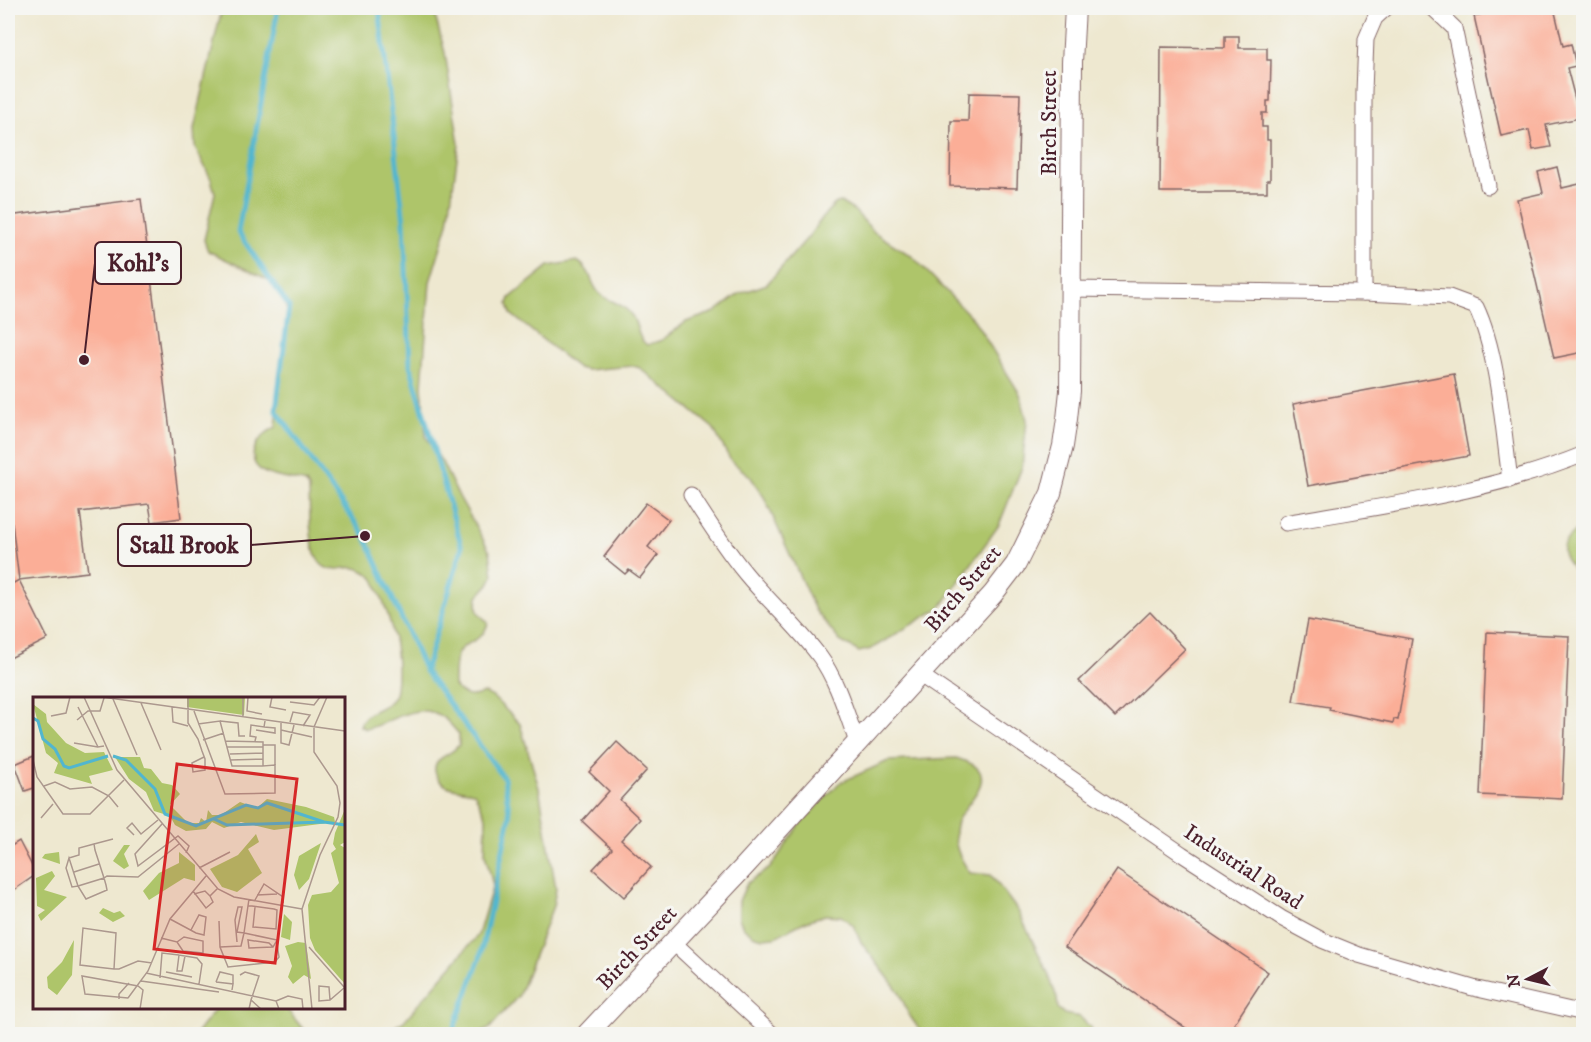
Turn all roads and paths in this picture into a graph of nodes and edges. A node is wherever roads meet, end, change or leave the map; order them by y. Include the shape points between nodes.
1 (1075, 8) edge
2 (1386, 8) edge
3 (1433, 8) edge
4 (1488, 186) dead end
5 (1070, 289) junction
6 (1364, 293) junction
7 (1584, 454) edge
8 (1510, 480) junction
9 (691, 495) dead end
10 (1286, 523) dead end
11 (919, 674) junction
12 (857, 742) junction
13 (673, 942) junction
14 (1584, 1013) edge
15 (587, 1035) edge
16 (772, 1035) edge

1 - 5 street, Birch Street
2 - 6 street via 1375,18 1366,39
3 - 4 street via 1454,28
5 - 6 street
5 - 11 street, Birch Street via 1070,391 1063,446 1051,493 1016,564
6 - 8 street via 1449,297 1476,307 1490,348
7 - 8 street
8 - 10 street
9 - 12 street via 746,574 821,659
11 - 12 street, Birch Street
11 - 14 street, Industrial Road via 1182,854 1322,940 1359,955 1473,988
12 - 13 street, Birch Street
13 - 15 street, Birch Street
13 - 16 street

